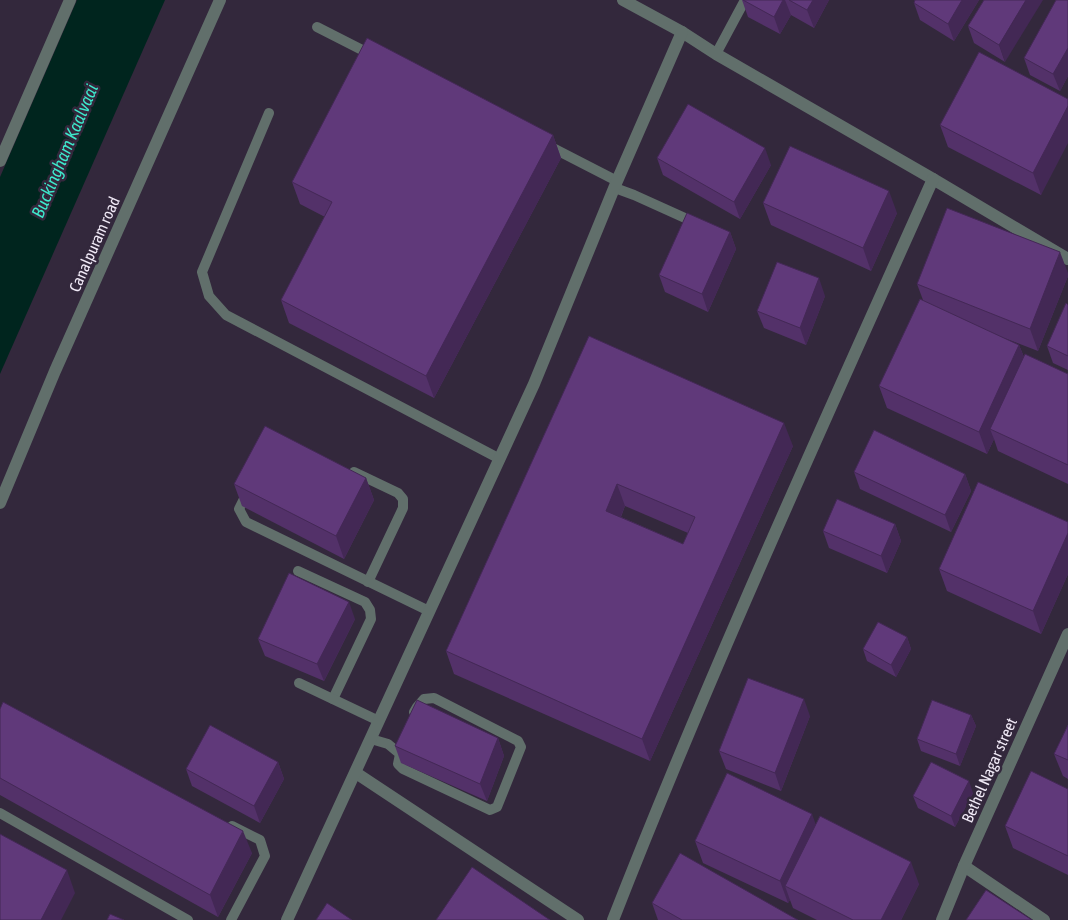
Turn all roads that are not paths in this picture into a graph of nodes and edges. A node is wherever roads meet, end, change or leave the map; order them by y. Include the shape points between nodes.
1 (70, 0) edge
2 (220, 0) edge
3 (623, 0) edge
4 (745, 0) edge
5 (641, 4) edge
6 (317, 27) dead end
7 (682, 32) junction
8 (716, 54) junction
9 (377, 58) edge
10 (269, 113) dead end
11 (541, 142) edge
12 (0, 161) edge
13 (933, 179) junction
14 (616, 184) junction
15 (706, 228) edge
16 (1068, 258) edge
17 (500, 458) junction
18 (346, 468) edge
19 (251, 484) edge
20 (0, 503) edge
21 (298, 571) dead end
22 (368, 582) junction
23 (429, 612) junction
24 (1068, 634) edge
25 (299, 683) dead end
26 (333, 699) junction
27 (379, 721) junction
28 (408, 724) edge
29 (371, 739) junction
30 (356, 773) junction
31 (0, 814) edge
32 (225, 822) edge
33 (964, 866) junction
34 (188, 920) edge
35 (231, 920) edge
36 (287, 920) edge
37 (578, 920) edge
38 (613, 920) edge
39 (942, 920) edge
40 (1044, 920) edge

1 - 12 street
2 - 20 street, Canalpuram road via 55,370
3 - 5 street
4 - 8 lane
5 - 7 street
6 - 9 lane
7 - 8 street
7 - 14 street
8 - 13 street
10 - 17 lane via 202,272 209,296 226,315
11 - 14 lane
13 - 16 street
13 - 38 street via 763,558
14 - 15 lane via 687,224
14 - 17 street
17 - 23 street
18 - 22 lane via 398,493 403,499 403,508
19 - 22 lane via 239,509 246,522
21 - 26 lane via 365,602 370,610 370,619
22 - 23 lane
23 - 27 street
24 - 33 street, Bethel Nagar street
25 - 26 lane
26 - 27 lane
27 - 29 street
28 - 29 lane via 416,707 424,699 434,698 518,741 521,747 497,807 490,810 403,769 398,764 400,754 397,746
29 - 30 street
30 - 36 street
30 - 37 street
31 - 34 lane
32 - 35 lane via 260,840 265,856
33 - 39 street, Bethel Nagar street
33 - 40 street

